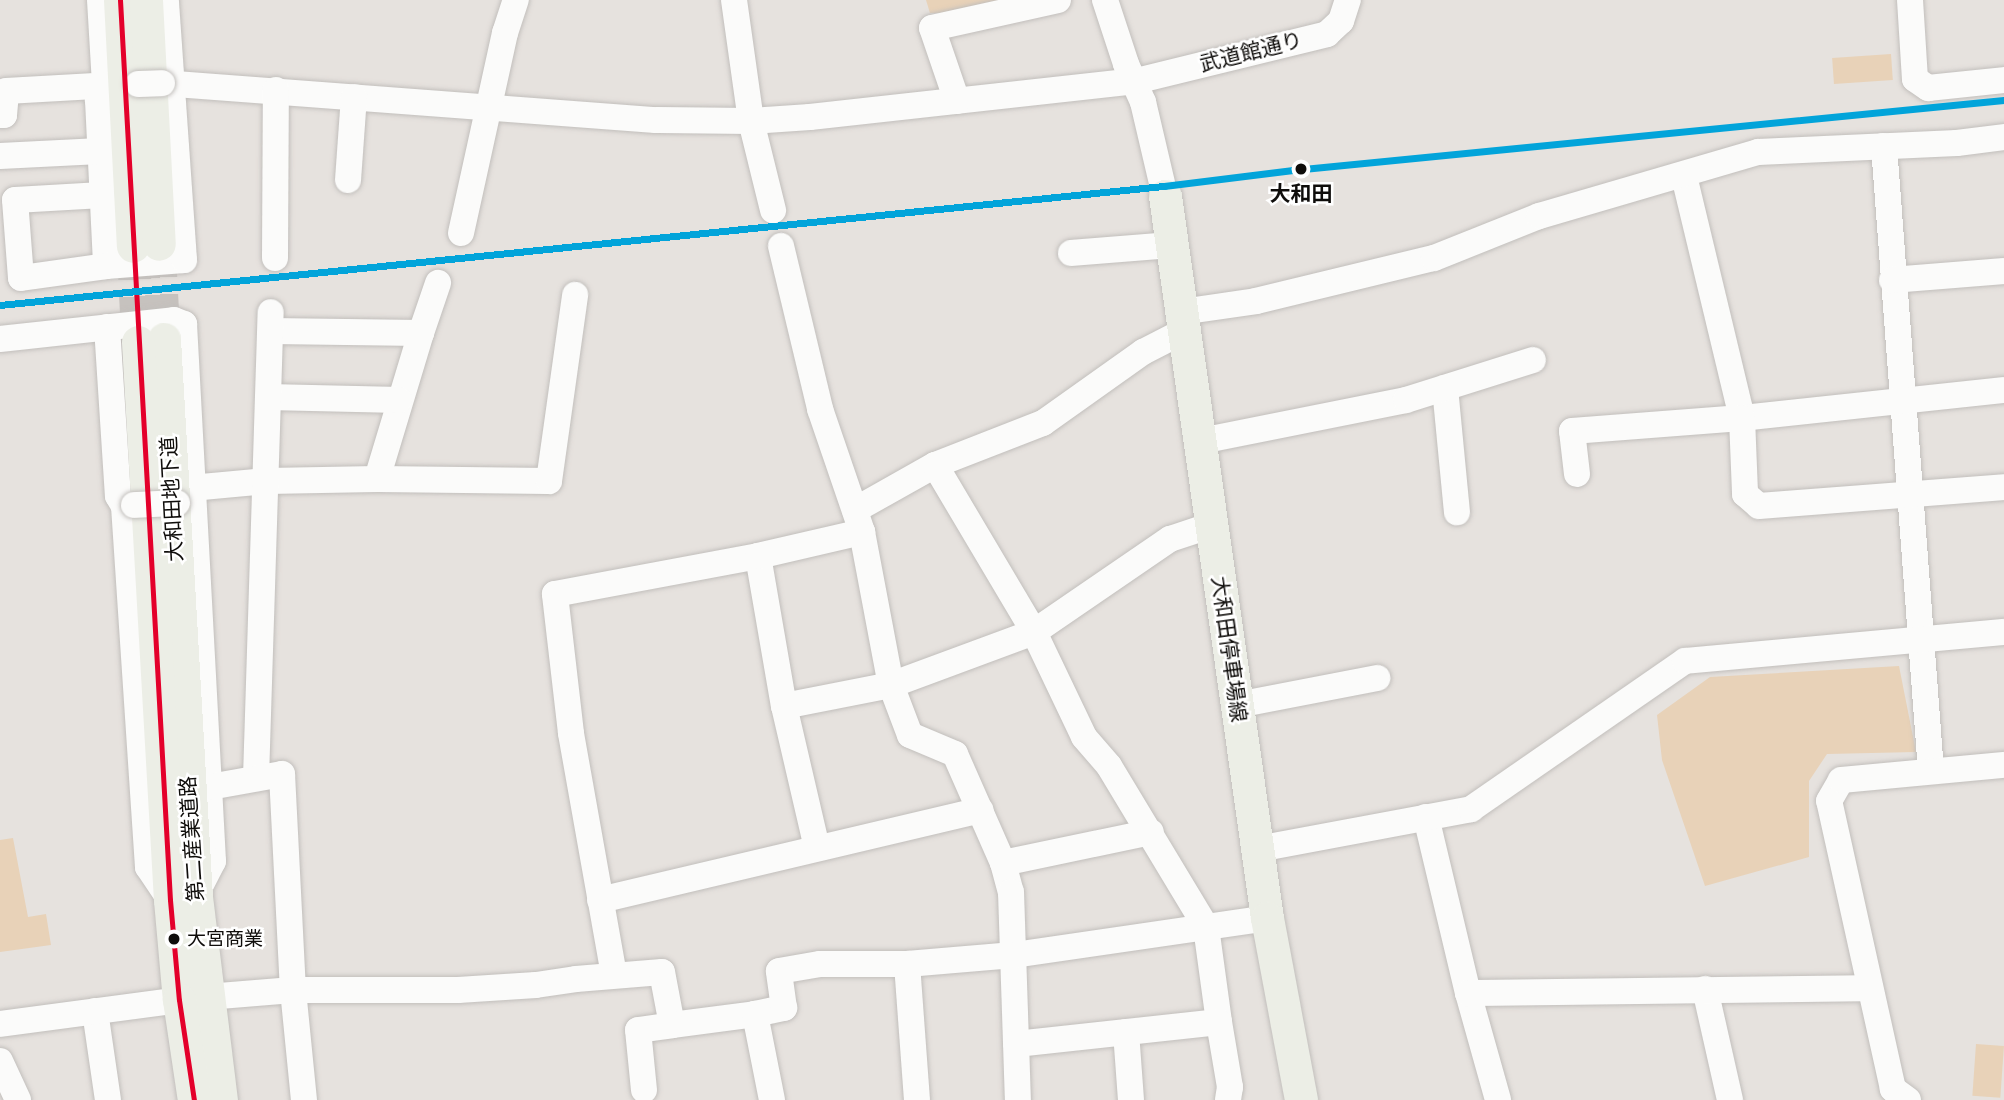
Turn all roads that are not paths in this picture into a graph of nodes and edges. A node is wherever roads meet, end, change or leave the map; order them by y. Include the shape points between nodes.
1 (100, 0) edge
2 (120, 0) edge
3 (146, 0) edge
4 (166, 0) edge
5 (516, 0) edge
6 (734, 0) edge
7 (1058, 0) edge
8 (1105, 0) edge
9 (1910, 0) edge
10 (1355, 1) edge
11 (2004, 80) edge
12 (1136, 81) junction
13 (166, 83) junction
14 (109, 85) junction
15 (276, 90) junction
16 (354, 97) junction
17 (957, 101) junction
18 (489, 109) junction
19 (0, 115) edge
20 (751, 121) junction
21 (2004, 137) edge
22 (1884, 146) junction
23 (100, 150) junction
24 (0, 156) edge
25 (1684, 176) junction
26 (348, 180) dead end
27 (102, 195) junction
28 (1165, 196) joint
29 (773, 210) dead end
30 (461, 233) dead end
31 (1171, 245) junction
32 (781, 246) dead end
33 (1071, 253) dead end
34 (275, 258) dead end
35 (106, 266) junction
36 (2004, 271) edge
37 (1892, 280) junction
38 (438, 283) dead end
39 (575, 295) dead end
40 (1182, 321) junction
41 (107, 327) junction
42 (421, 333) junction
43 (0, 339) edge
44 (151, 341) tunnel mouth
45 (1533, 360) dead end
46 (1445, 388) junction
47 (2004, 390) edge
48 (269, 397) junction
49 (1902, 399) junction
50 (399, 400) junction
51 (1742, 418) junction
52 (1201, 441) junction
53 (935, 465) junction
54 (1577, 474) dead end
55 (377, 479) junction
56 (267, 481) junction
57 (2004, 486) edge
58 (1912, 494) junction
59 (187, 498) junction
60 (129, 505) junction
61 (1457, 512) dead end
62 (859, 521) junction
63 (1212, 525) junction
64 (758, 556) junction
65 (1034, 632) junction
66 (2004, 632) edge
67 (1923, 638) junction
68 (168, 660) joint
69 (1377, 678) dead end
70 (891, 685) junction
71 (1237, 705) junction
72 (784, 706) junction
73 (2004, 765) edge
74 (1931, 771) junction
75 (256, 778) junction
76 (210, 787) junction
77 (981, 810) junction
78 (1426, 817) junction
79 (1151, 832) junction
80 (817, 848) junction
81 (1258, 849) junction
82 (1003, 863) junction
83 (183, 898) junction
84 (600, 900) junction
85 (1267, 918) junction
86 (1206, 927) junction
87 (1014, 955) junction
88 (907, 964) junction
89 (614, 975) junction
90 (1870, 988) junction
91 (1705, 989) junction
92 (293, 990) junction
93 (1468, 993) junction
94 (193, 998) junction
95 (95, 1011) junction
96 (755, 1014) junction
97 (1219, 1022) junction
98 (0, 1024) edge
99 (672, 1026) junction
100 (1126, 1032) junction
101 (1016, 1044) junction
102 (0, 1061) edge
103 (645, 1090) dead end
104 (18, 1100) edge
105 (108, 1100) edge
106 (194, 1100) edge
107 (221, 1100) edge
108 (304, 1100) edge
109 (772, 1100) edge
110 (917, 1100) edge
111 (1018, 1100) edge
112 (1130, 1100) edge
113 (1227, 1100) edge
114 (1301, 1100) edge
115 (1498, 1100) edge
116 (1730, 1100) edge
117 (1908, 1100) edge

1 - 14 street
2 - 3 main road via 146,245
4 - 13 street
5 - 18 street
6 - 20 street
7 - 17 street via 932,28
8 - 12 street
9 - 11 street via 1914,79 1928,88
10 - 12 street, 武道館通り via 1327,34
12 - 17 street, 武道館通り
12 - 28 street
13 - 14 street, 武道館通り, bridge
13 - 15 street, 武道館通り
13 - 35 street via 184,260
14 - 19 street, 武道館通り via 6,91 4,115
14 - 23 street via 98,100
15 - 16 street, 武道館通り
15 - 34 street
16 - 18 street, 武道館通り
16 - 26 street
17 - 20 street, 武道館通り
18 - 20 street, 武道館通り
18 - 30 street
20 - 29 street
21 - 22 street
22 - 25 street via 1758,152
22 - 37 street
23 - 24 street
23 - 27 street
25 - 40 street via 1539,216 1434,258
25 - 51 street
27 - 35 street
27 - 35 street via 15,200 21,278
28 - 31 main road, 大和田停車場線
31 - 33 street
31 - 40 main road, 大和田停車場線
32 - 62 street via 820,409
36 - 37 street
37 - 49 street
38 - 42 street
39 - 55 street via 549,481
40 - 52 main road, 大和田停車場線
40 - 53 street via 1043,423
41 - 43 street
41 - 59 street via 174,320 184,324
41 - 60 street via 118,496
42 - 48 street via 271,322
42 - 50 street
44 - 68 main road, 大和田地下道
45 - 46 street
46 - 52 street
46 - 61 street
47 - 49 street
48 - 50 street
48 - 56 street
49 - 51 street
49 - 58 street
50 - 55 street
51 - 54 street via 1572,431
51 - 58 street via 1745,494 1759,506
52 - 63 main road, 大和田停車場線
53 - 62 street
53 - 65 street
55 - 56 street
56 - 59 street
56 - 75 street
57 - 58 street
58 - 67 street
59 - 60 street, bridge
59 - 76 street
60 - 83 street via 148,867
62 - 64 street
62 - 70 street
63 - 65 street via 1170,539
63 - 71 main road, 大和田停車場線
64 - 72 street
64 - 84 street via 555,594 571,733
65 - 70 street
65 - 79 street via 1084,737 1109,766
66 - 67 street
67 - 74 street
67 - 78 street via 1685,661 1471,809
68 - 83 main road, 第二産業道路
69 - 71 street
70 - 72 street
70 - 77 street via 910,735 955,754
71 - 81 main road, 大和田停車場線
72 - 80 street
73 - 74 street
74 - 90 street via 1841,780 1829,801
75 - 76 street
75 - 92 street via 282,774
76 - 83 street via 213,861
77 - 80 street
77 - 82 street
78 - 81 street
78 - 93 street
79 - 82 street
79 - 86 street
80 - 84 street
81 - 85 main road, 大和田停車場線
82 - 87 street via 1011,892
83 - 94 main road, 第二産業道路
84 - 89 street
85 - 86 street
85 - 114 main road, 大和田停車場線
86 - 87 street
86 - 97 street
87 - 88 street
87 - 101 street
88 - 96 street via 820,964 779,971 784,1008
88 - 110 street
89 - 92 street via 458,990
89 - 99 street via 662,972
90 - 91 street
90 - 117 street via 1893,1089
91 - 93 street
91 - 116 street
92 - 94 street
92 - 108 street
93 - 115 street
94 - 95 street
94 - 106 main road, 第二産業道路
94 - 107 main road, 第二産業道路
95 - 98 street
95 - 105 street
96 - 99 street
96 - 109 street
97 - 100 street
97 - 113 street via 1230,1087
99 - 103 street via 638,1030
100 - 101 street
100 - 112 street
101 - 111 street
102 - 104 street

